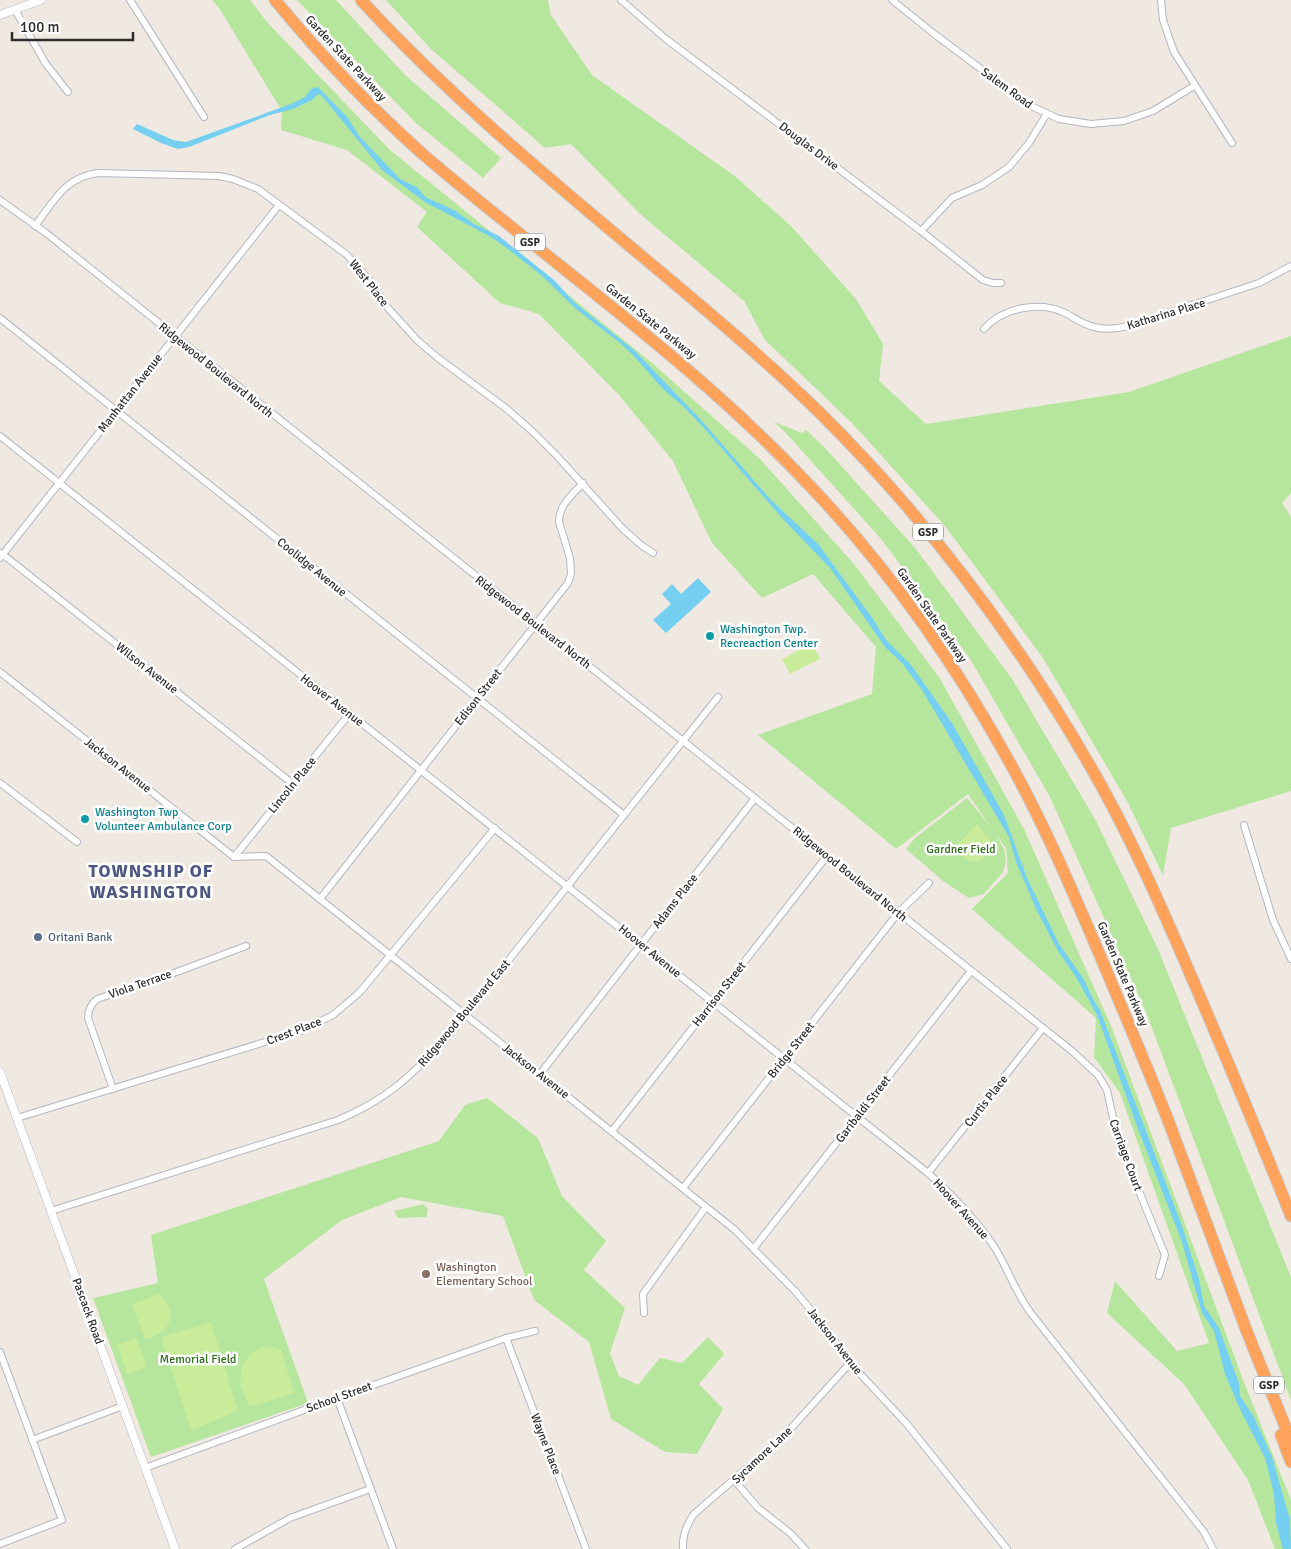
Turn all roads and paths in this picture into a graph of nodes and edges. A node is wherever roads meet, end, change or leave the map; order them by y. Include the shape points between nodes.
1 (41, 0) edge
2 (130, 0) edge
3 (275, 0) edge
4 (361, 0) edge
5 (621, 0) edge
6 (892, 0) edge
7 (1161, 0) edge
8 (15, 10) junction
9 (0, 15) edge
10 (1194, 86) junction
11 (68, 92) dead end
12 (1046, 115) junction
13 (204, 117) dead end
14 (1232, 143) dead end
15 (0, 200) edge
16 (279, 204) junction
17 (35, 226) junction
18 (922, 231) junction
19 (1291, 266) edge
20 (1001, 283) dead end
21 (0, 318) edge
22 (984, 329) dead end
23 (175, 337) junction
24 (117, 410) junction
25 (0, 436) edge
26 (59, 483) junction
27 (582, 483) junction
28 (653, 553) dead end
29 (1, 555) edge
30 (536, 624) junction
31 (0, 672) edge
32 (718, 697) dead end
33 (477, 698) junction
34 (350, 714) junction
35 (683, 742) junction
36 (421, 770) junction
37 (0, 783) edge
38 (293, 784) junction
39 (754, 798) junction
40 (624, 816) junction
41 (1244, 825) dead end
42 (495, 828) junction
43 (77, 842) dead end
44 (827, 856) junction
45 (234, 857) junction
46 (928, 883) dead end
47 (568, 886) junction
48 (320, 900) junction
49 (898, 913) junction
50 (641, 944) junction
51 (246, 946) dead end
52 (391, 956) junction
53 (1291, 959) edge
54 (972, 971) junction
55 (713, 1002) junction
56 (465, 1015) junction
57 (1043, 1028) junction
58 (1065, 1045) joint
59 (784, 1058) junction
60 (0, 1072) edge
61 (540, 1074) junction
62 (113, 1089) junction
63 (857, 1116) junction
64 (17, 1118) junction
65 (612, 1131) junction
66 (928, 1173) junction
67 (683, 1188) junction
68 (706, 1207) junction
69 (51, 1211) junction
70 (1291, 1216) edge
71 (754, 1248) junction
72 (1159, 1276) dead end
73 (644, 1313) dead end
74 (1246, 1329) junction
75 (535, 1331) dead end
76 (506, 1338) junction
77 (0, 1352) edge
78 (850, 1363) junction
79 (337, 1398) junction
80 (123, 1406) junction
81 (32, 1440) junction
82 (1291, 1442) edge
83 (1291, 1462) edge
84 (145, 1468) junction
85 (735, 1481) junction
86 (370, 1489) junction
87 (0, 1544) edge
88 (175, 1549) edge
89 (235, 1549) edge
90 (393, 1549) edge
91 (586, 1549) edge
92 (683, 1549) edge
93 (805, 1549) edge
94 (1008, 1549) edge
95 (1213, 1549) edge

1 - 8 street
2 - 13 street
3 - 74 highway, Garden State Parkway / GSP via 343,77 428,159 681,362 746,421 828,505 902,596 984,718 1054,848 1154,1084
4 - 70 highway, GSP via 486,123 754,352 820,413 881,478 993,616 1059,714 1131,843 1204,1005
5 - 18 street, Douglas Drive via 666,39
6 - 12 street, Salem Road via 1029,106
7 - 10 street via 1168,37
8 - 9 street
8 - 11 street via 46,64
10 - 12 street, Salem Road via 1153,111 1124,121 1082,123
10 - 14 street
12 - 18 street via 1009,167 982,185 952,198
15 - 17 street, Ridgewood Boulevard North
16 - 17 street, West Place via 248,184 219,176 98,173 70,182
16 - 23 street, Manhattan Avenue
16 - 27 street, West Place via 347,255 418,341 506,409
17 - 23 street, Ridgewood Boulevard North
18 - 20 street, Douglas Drive via 983,280
19 - 22 street, Katharina Place via 1259,284 1128,326 1096,328 1054,309 1032,307 1000,315
21 - 24 street, Coolidge Avenue
23 - 24 street, Manhattan Avenue
23 - 30 street, Ridgewood Boulevard North
24 - 26 street, Manhattan Avenue
24 - 33 street, Coolidge Avenue
25 - 26 street, Hoover Avenue
26 - 29 street, Manhattan Avenue
26 - 34 street, Hoover Avenue
27 - 28 street, West Place via 622,528
27 - 30 street, Edison Street via 564,503 558,522 570,558 571,574
29 - 38 street, Wilson Avenue
30 - 33 street, Edison Street
30 - 35 street, Ridgewood Boulevard North
31 - 45 street, Jackson Avenue
32 - 35 street, Ridgewood Boulevard East
33 - 36 street, Edison Street
33 - 40 street, Coolidge Avenue
34 - 36 street, Hoover Avenue
34 - 38 street, Lincoln Place
35 - 39 street, Ridgewood Boulevard North
35 - 40 street, Ridgewood Boulevard East
36 - 42 street, Hoover Avenue
36 - 48 street, Edison Street
37 - 43 street
38 - 45 street, Lincoln Place
39 - 44 street, Ridgewood Boulevard North
39 - 50 street, Adams Place
40 - 47 street, Ridgewood Boulevard East
41 - 53 street via 1273,920
42 - 47 street, Hoover Avenue
42 - 52 street, Crest Place
44 - 49 street, Ridgewood Boulevard North
44 - 55 street, Harrison Street
45 - 48 street, Jackson Avenue via 266,856
46 - 49 street
47 - 50 street, Hoover Avenue
47 - 56 street, Ridgewood Boulevard East
48 - 52 street, Jackson Avenue
49 - 54 street, Ridgewood Boulevard North
49 - 59 street, Bridge Street
50 - 55 street, Hoover Avenue
50 - 61 street, Adams Place
51 - 62 street, Viola Terrace via 92,1003 88,1018
52 - 56 street, Jackson Avenue
52 - 62 street, Crest Place via 346,1005 318,1023
54 - 57 street, Ridgewood Boulevard North
54 - 63 street, Garibaldi Street
55 - 59 street, Hoover Avenue
55 - 65 street, Harrison Street
56 - 61 street, Jackson Avenue
56 - 69 street, Ridgewood Boulevard East via 404,1081 389,1094 356,1112
57 - 58 street, Ridgewood Boulevard North
57 - 66 street, Curtis Place
58 - 72 street, Carriage Court via 1098,1075 1107,1090 1117,1137 1165,1254
59 - 63 street, Hoover Avenue
59 - 67 street, Bridge Street
60 - 64 street, Pascack Road
61 - 65 street, Jackson Avenue
62 - 64 street, Crest Place
63 - 66 street, Hoover Avenue
63 - 71 street, Garibaldi Street
64 - 69 street, Pascack Road
65 - 67 street, Jackson Avenue
66 - 95 street, Hoover Avenue via 966,1211 994,1246 1030,1312 1204,1532
67 - 68 street, Jackson Avenue
68 - 71 street, Jackson Avenue
68 - 73 street via 643,1294
69 - 80 street, Pascack Road
71 - 78 street, Jackson Avenue via 795,1291
74 - 82 highway, Garden State Parkway / GSP
74 - 83 highway
75 - 76 street, School Street
76 - 79 street, School Street
76 - 91 street, Wayne Place
77 - 81 street
78 - 85 street, Sycamore Lane via 785,1435
78 - 94 street, Jackson Avenue via 912,1430
79 - 84 street, School Street
79 - 86 street
80 - 81 street
80 - 84 street, Pascack Road
81 - 87 street via 62,1520
84 - 88 street, Pascack Road
85 - 92 street, Sycamore Lane via 693,1516 684,1535
85 - 93 street via 758,1508
86 - 89 street via 290,1518
86 - 90 street

